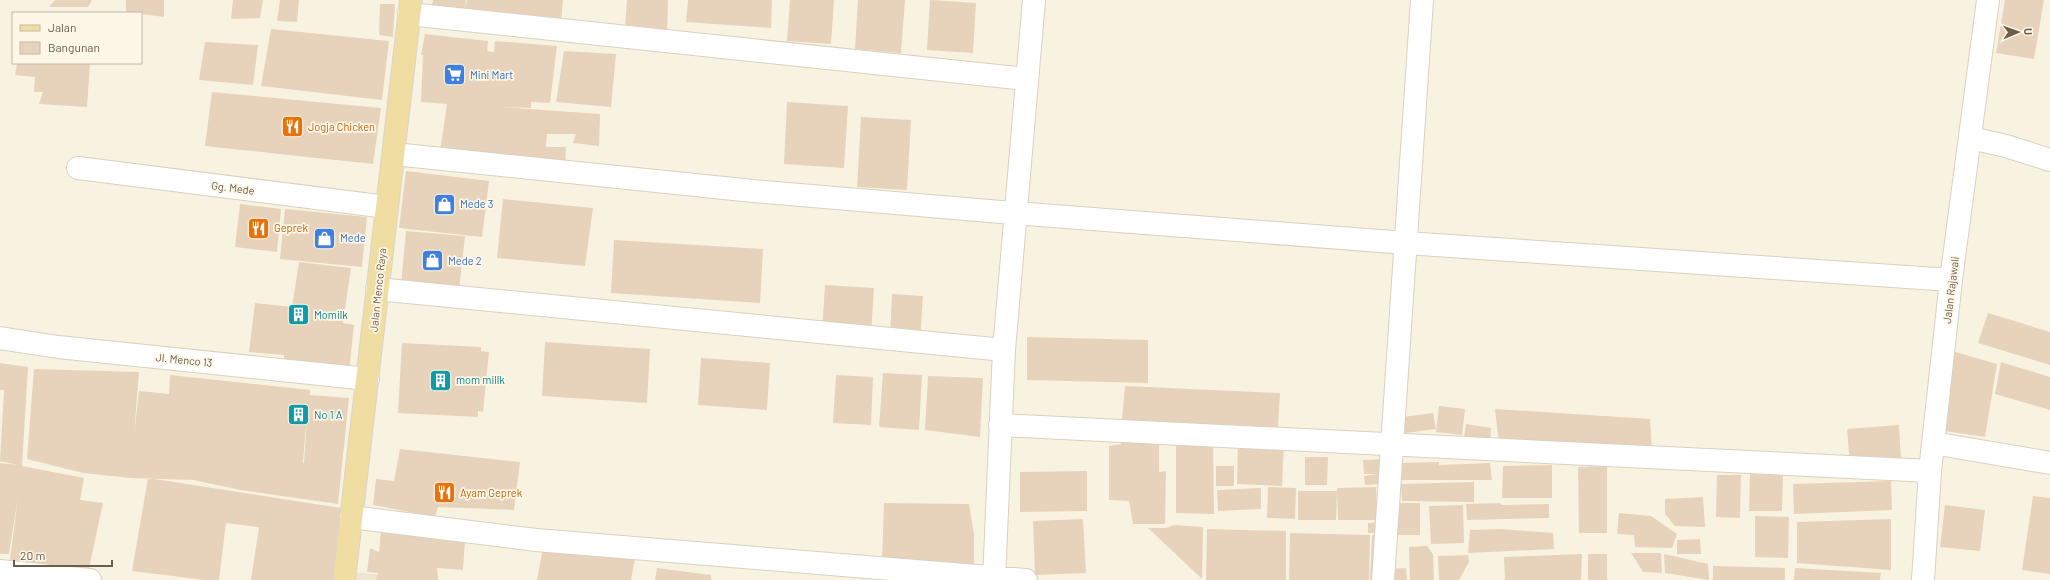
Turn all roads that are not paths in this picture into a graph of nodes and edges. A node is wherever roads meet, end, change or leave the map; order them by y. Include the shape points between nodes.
1 (1034, 0) edge
2 (1422, 0) edge
3 (1982, 0) edge
4 (410, 7) edge
5 (1026, 79) junction
6 (1971, 138) junction
7 (394, 154) junction
8 (2050, 160) edge
9 (78, 168) dead end
10 (387, 207) junction
11 (1016, 214) junction
12 (1406, 242) junction
13 (1951, 280) junction
14 (377, 289) junction
15 (0, 338) edge
16 (1004, 350) junction
17 (368, 378) junction
18 (1000, 425) junction
19 (1933, 443) junction
20 (1392, 444) junction
21 (2050, 463) edge
22 (1930, 471) junction
23 (351, 517) junction
24 (0, 570) edge
25 (994, 578) edge
26 (90, 580) edge
27 (344, 580) edge
28 (1026, 580) edge
29 (1384, 580) edge
30 (1923, 580) edge

1 - 5 street
2 - 12 street
3 - 6 street, Jalan Rajawali
4 - 5 street
4 - 7 main road, Jalan Menco Raya
5 - 11 street
6 - 8 street
6 - 13 street, Jalan Rajawali
7 - 10 main road, Jalan Menco Raya
7 - 11 street via 753,192
9 - 10 street, Gg. Mede
10 - 14 main road, Jalan Menco Raya
11 - 12 street
11 - 16 street
12 - 13 street
12 - 20 street
13 - 19 street, Jalan Rajawali
14 - 16 street
14 - 17 main road, Jalan Menco Raya
15 - 17 street, Jl. Menco 13 via 58,347
16 - 18 street
17 - 23 main road, Jalan Menco Raya
18 - 20 street
18 - 25 street
19 - 21 street
19 - 22 street, Jalan Rajawali
20 - 22 street
20 - 29 street
22 - 30 street, Jalan Rajawali
23 - 25 street via 536,540
23 - 27 main road, Jalan Menco Raya
24 - 26 street
25 - 28 street

